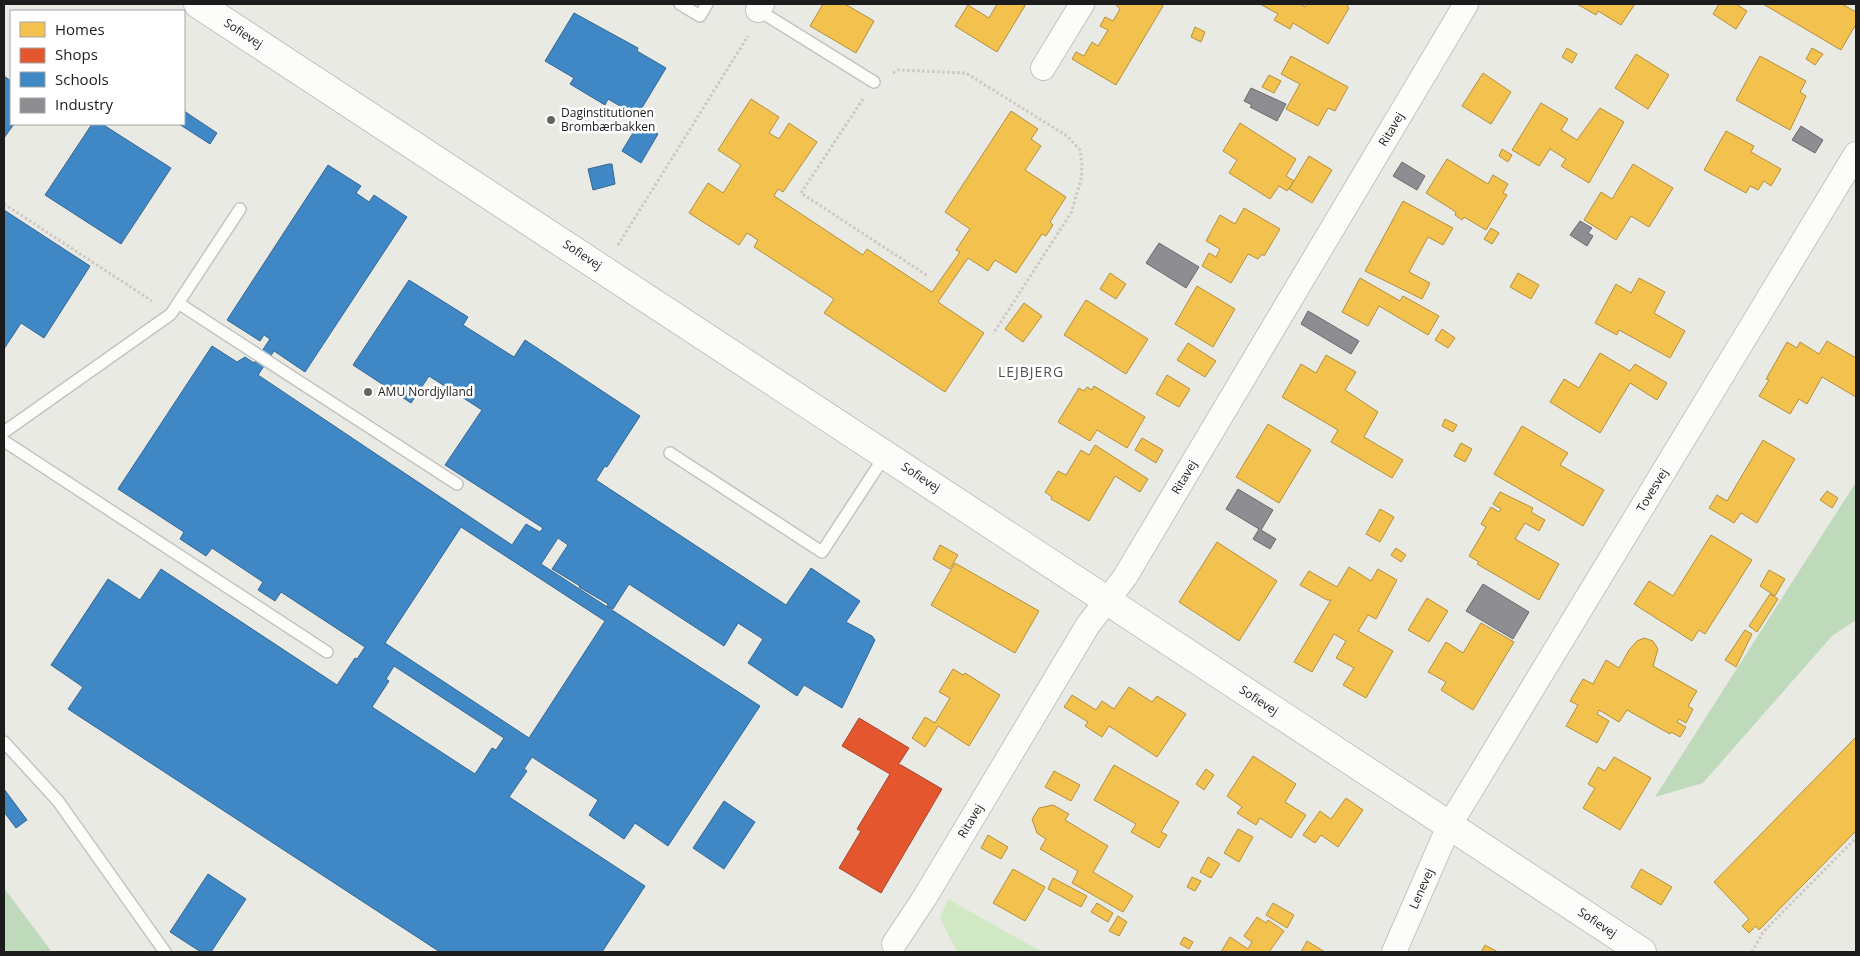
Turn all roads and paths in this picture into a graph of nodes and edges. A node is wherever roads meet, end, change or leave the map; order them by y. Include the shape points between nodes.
1 (198, 4) edge
2 (680, 4) edge
3 (707, 4) edge
4 (1082, 4) edge
5 (1466, 4) edge
6 (760, 7) edge
7 (1043, 68) dead end
8 (874, 82) junction
9 (1856, 154) edge
10 (4, 204) edge
11 (240, 209) dead end
12 (603, 267) junction
13 (928, 276) dead end
14 (178, 303) junction
15 (171, 314) junction
16 (993, 334) dead end
17 (4, 432) edge
18 (4, 441) edge
19 (670, 453) dead end
20 (886, 454) junction
21 (457, 484) dead end
22 (1106, 602) junction
23 (327, 652) dead end
24 (4, 742) edge
25 (1449, 826) junction
26 (1856, 838) edge
27 (890, 948) edge
28 (165, 952) edge
29 (1394, 952) edge
30 (1642, 952) edge
31 (1752, 952) edge

1 - 12 street, Sofievej
2 - 3 lane via 700,16
4 - 7 street
5 - 22 street, Ritavej via 1125,577
6 - 8 lane
6 - 12 path via 757,22
8 - 13 path via 801,193
8 - 16 path via 898,70 966,73 1067,136 1080,150 1081,180 1071,213
9 - 25 street, Tovesvej
10 - 15 path
11 - 14 lane
12 - 20 street, Sofievej
14 - 15 lane
14 - 21 lane
15 - 17 lane
18 - 23 lane
19 - 20 lane via 822,552
20 - 22 street, Sofievej
22 - 25 street, Sofievej
22 - 27 street, Ritavej via 1088,625 925,897
24 - 28 lane via 58,801
25 - 29 street, Lenevej
25 - 30 street, Sofievej
26 - 31 path via 1763,932

